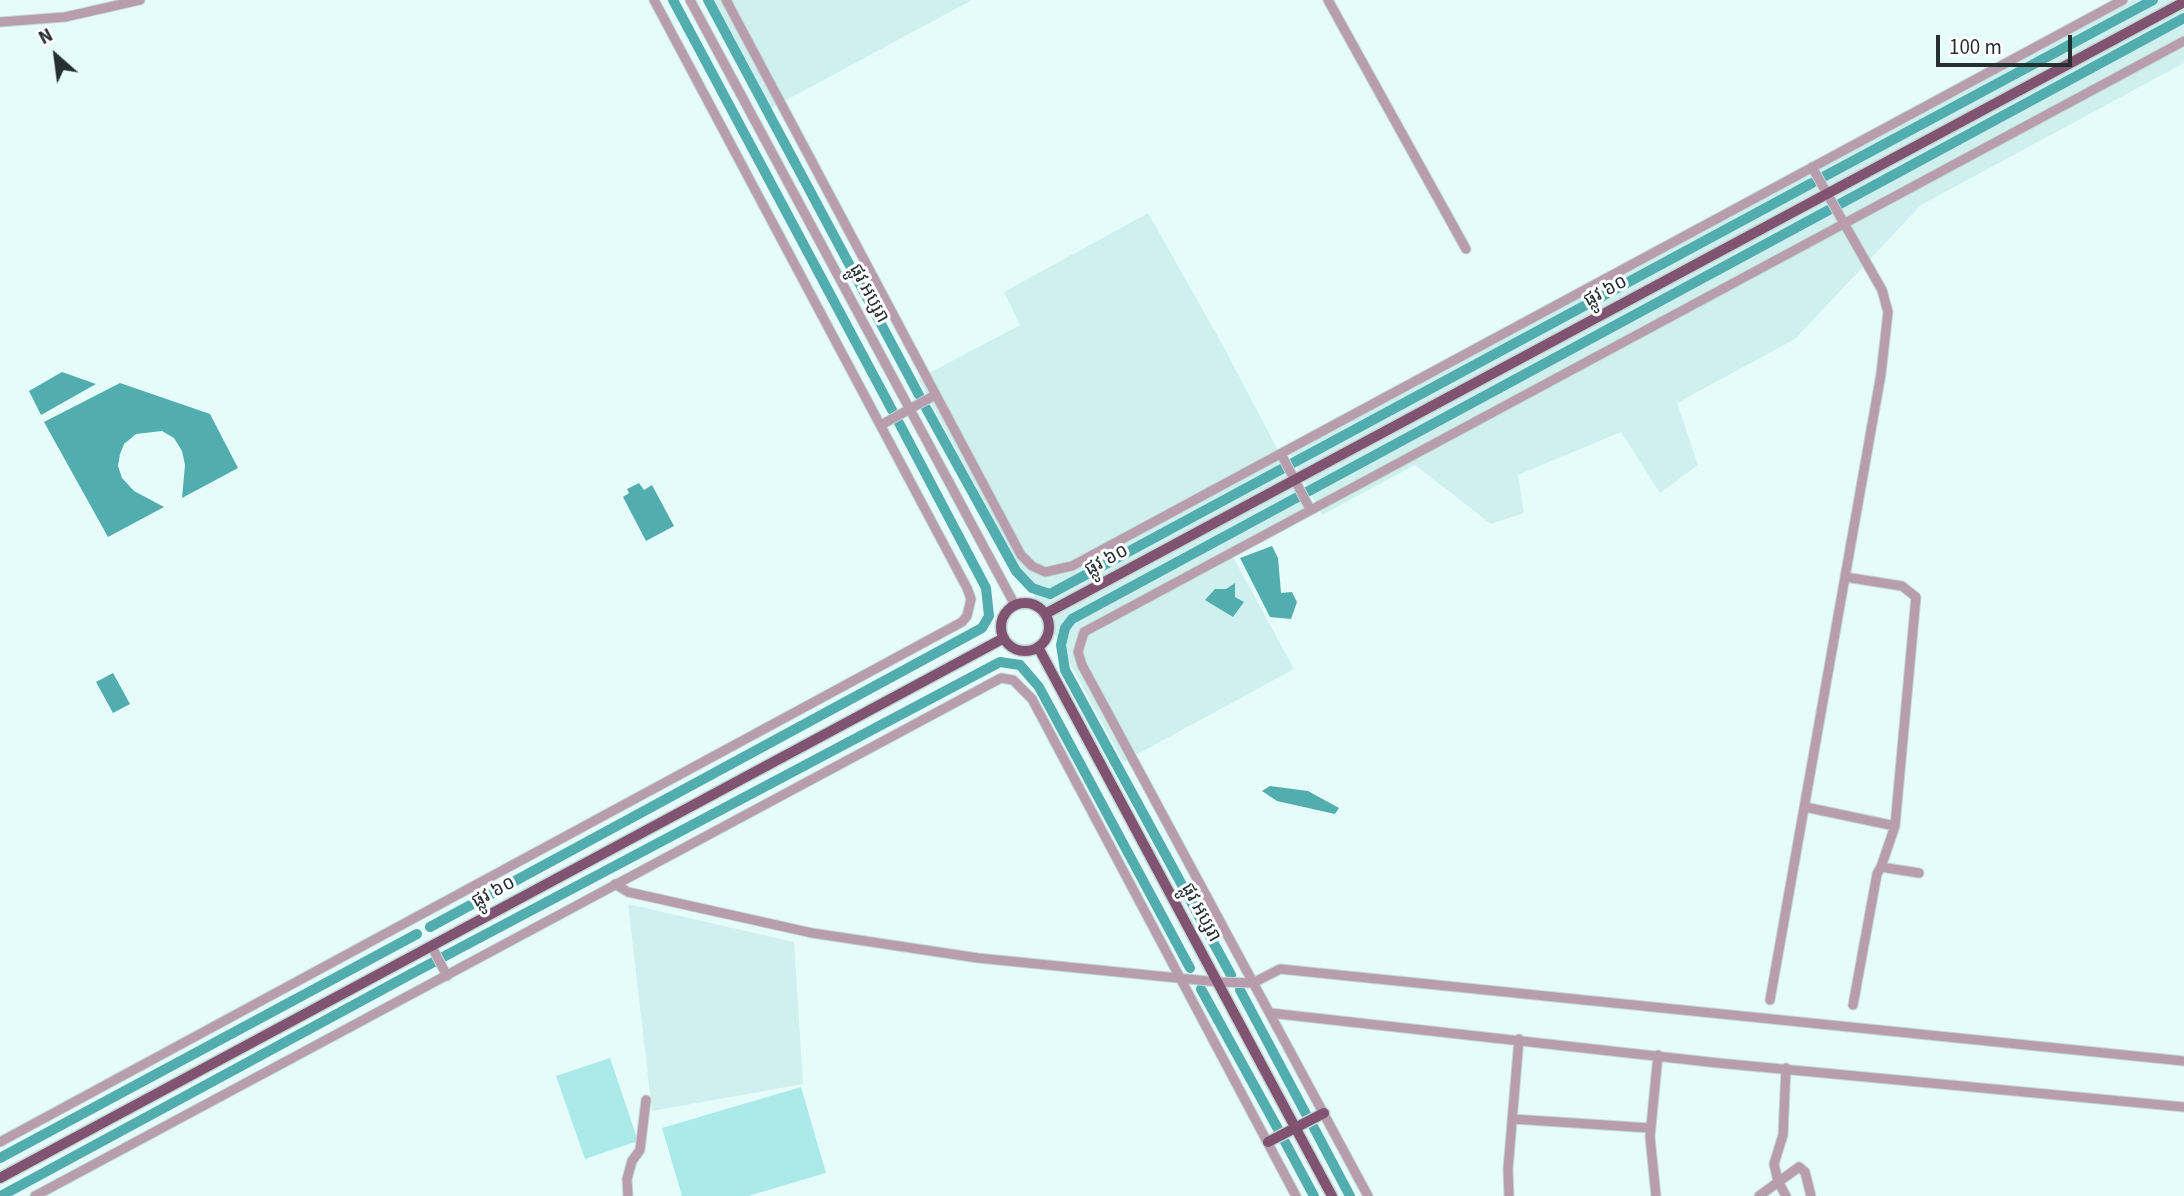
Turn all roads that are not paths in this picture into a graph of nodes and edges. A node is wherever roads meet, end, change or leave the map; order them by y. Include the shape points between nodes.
1 (140, 0) edge
2 (654, 0) edge
3 (690, 0) edge
4 (726, 0) edge
5 (1328, 0) edge
6 (2123, 0) edge
7 (2184, 2) edge
8 (0, 22) edge
9 (2184, 41) edge
10 (1812, 167) junction
11 (1828, 198) junction
12 (1841, 221) junction
13 (1466, 249) dead end
14 (935, 395) junction
15 (910, 408) junction
16 (881, 425) junction
17 (1282, 456) junction
18 (1294, 479) junction
19 (1309, 506) junction
20 (1845, 577) junction
21 (1014, 606) junction
22 (1045, 614) junction
23 (1004, 638) junction
24 (1038, 647) junction
25 (1805, 807) junction
26 (1895, 826) junction
27 (1881, 867) junction
28 (1919, 873) dead end
29 (615, 884) junction
30 (436, 955) junction
31 (447, 976) junction
32 (1181, 980) junction
33 (1217, 982) junction
34 (1253, 983) junction
35 (1770, 1000) dead end
36 (1853, 1005) dead end
37 (1270, 1013) junction
38 (1519, 1039) junction
39 (1658, 1055) junction
40 (2184, 1061) edge
41 (1786, 1068) junction
42 (646, 1100) dead end
43 (2184, 1107) edge
44 (1324, 1113) junction
45 (1513, 1119) junction
46 (1296, 1128) junction
47 (1650, 1128) junction
48 (0, 1142) edge
49 (1268, 1142) junction
50 (0, 1178) edge
51 (1778, 1181) junction
52 (57, 1184) junction
53 (34, 1196) edge
54 (60, 1196) edge
55 (628, 1196) edge
56 (1296, 1196) edge
57 (1332, 1196) edge
58 (1368, 1196) edge
59 (1509, 1196) edge
60 (1656, 1196) edge
61 (1759, 1196) edge
62 (1786, 1196) edge
63 (1811, 1196) edge

1 - 8 street via 65,16
2 - 16 street
3 - 15 street, ផ្លូវ អប្សរា
4 - 14 street
5 - 13 street
6 - 10 street
7 - 11 main road, ផ្លូវ ៦០
9 - 12 street
10 - 11 street
10 - 17 street
11 - 12 street
11 - 18 main road, ផ្លូវ ៦០
12 - 19 street
12 - 20 street via 1882,290 1888,313 1885,354
14 - 15 street
14 - 17 street via 1021,555 1045,572 1072,566
15 - 16 street
15 - 21 street, ផ្លូវ អប្សរា
16 - 48 street via 967,588 970,608 962,622
17 - 18 street
18 - 19 street
18 - 22 main road, ផ្លូវ ៦០
19 - 34 street via 1093,625 1084,632 1078,652
20 - 25 street
20 - 26 street via 1902,586 1916,597
21 - 22 main road via 1032,604
21 - 23 main road via 1002,621
22 - 24 main road via 1049,629
23 - 24 main road via 1018,649
23 - 30 main road, ផ្លូវ ៦០
24 - 33 main road, ផ្លូវ អប្សរា
25 - 26 street
25 - 35 street
26 - 27 street
27 - 28 street
27 - 36 street via 1873,884
29 - 31 street
29 - 32 street via 628,892 811,933
29 - 32 street via 1002,678 1013,680 1032,699
30 - 31 street
30 - 50 main road, ផ្លូវ ៦០
31 - 52 street
32 - 33 street
32 - 49 street
33 - 34 street
33 - 46 main road, ផ្លូវ អប្សរា
34 - 37 street
34 - 40 street via 1280,969
37 - 38 street
37 - 44 street
38 - 39 street
38 - 45 street
39 - 41 street
39 - 47 street
41 - 43 street
41 - 51 street via 1783,1135 1774,1164
42 - 55 street
44 - 46 main road
44 - 58 street
45 - 47 street
45 - 59 street
46 - 49 main road
46 - 57 main road, ផ្លូវ អប្សរា
47 - 60 street
49 - 56 street
51 - 61 street
51 - 62 street
51 - 63 street via 1802,1168
52 - 53 street
52 - 54 street

